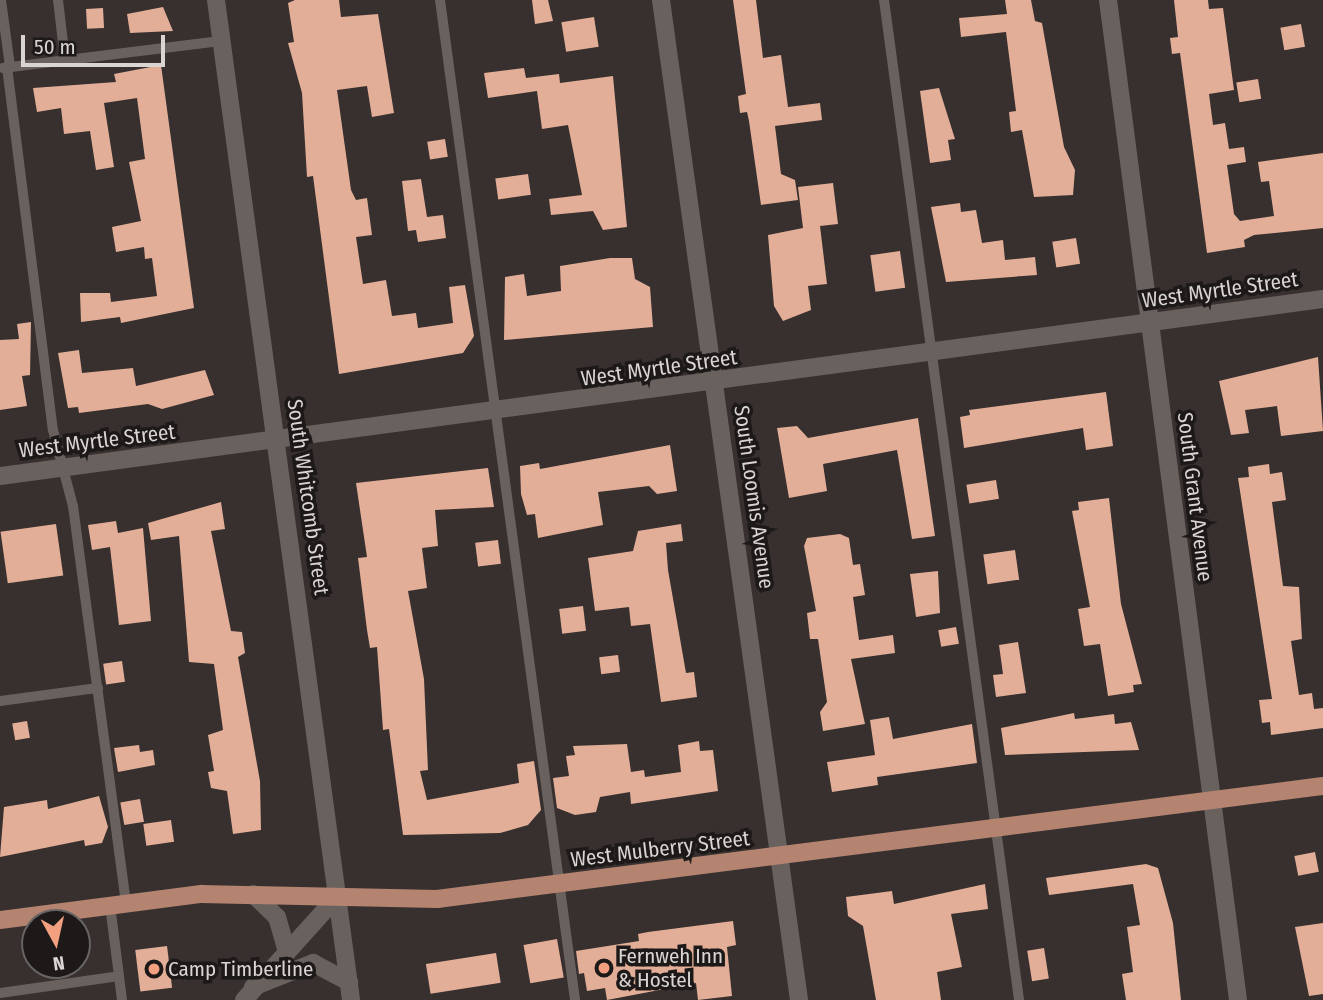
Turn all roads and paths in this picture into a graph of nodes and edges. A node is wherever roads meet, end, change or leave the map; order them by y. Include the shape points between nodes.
1 (1, 0) edge
2 (58, 0) edge
3 (216, 0) edge
4 (440, 0) edge
5 (661, 0) edge
6 (884, 0) edge
7 (1108, 0) edge
8 (220, 41) junction
9 (65, 60) junction
10 (5, 67) edge
11 (1323, 299) edge
12 (1150, 322) junction
13 (932, 352) junction
14 (716, 383) junction
15 (496, 413) junction
16 (279, 442) junction
17 (64, 468) junction
18 (0, 476) edge
19 (98, 688) junction
20 (0, 701) edge
21 (1323, 786) edge
22 (1210, 799) junction
23 (995, 827) junction
24 (779, 856) junction
25 (559, 885) junction
26 (253, 894) junction
27 (334, 900) junction
28 (118, 904) junction
29 (0, 920) edge
30 (286, 949) junction
31 (119, 976) junction
32 (350, 991) edge
33 (0, 993) edge
34 (248, 994) edge
35 (122, 1000) edge
36 (575, 1000) edge
37 (799, 1000) edge
38 (1019, 1000) edge
39 (1238, 1000) edge

1 - 10 lane
2 - 9 lane
3 - 8 street, South Whitcomb Street
4 - 15 lane
5 - 14 street, South Loomis Avenue
6 - 13 lane
7 - 12 street, South Grant Avenue
8 - 9 lane
8 - 16 street, South Whitcomb Street
9 - 10 lane
10 - 17 lane via 53,430
11 - 12 street, West Myrtle Street
12 - 13 street, West Myrtle Street
12 - 22 street, South Grant Avenue
13 - 14 street, West Myrtle Street
13 - 23 lane
14 - 15 street, West Myrtle Street
14 - 24 street, South Loomis Avenue
15 - 16 street, West Myrtle Street
15 - 25 lane
16 - 17 street, West Myrtle Street
16 - 27 street, South Whitcomb Street
17 - 18 street, West Myrtle Street
17 - 19 lane
19 - 20 lane
19 - 28 lane
21 - 22 main road, West Mulberry Street
22 - 23 main road, West Mulberry Street
22 - 39 street, South Grant Avenue
23 - 24 main road, West Mulberry Street
23 - 38 lane
24 - 25 main road, West Mulberry Street
24 - 37 street, South Loomis Avenue
25 - 27 main road, West Mulberry Street via 437,899
25 - 36 lane
26 - 27 main road, West Mulberry Street
26 - 28 main road, West Mulberry Street
26 - 30 street via 277,917
27 - 30 street
27 - 32 street, South Whitcomb Street
28 - 29 main road, West Mulberry Street
28 - 31 lane
30 - 34 street
31 - 33 lane
31 - 35 lane
32 - 34 street via 313,963

